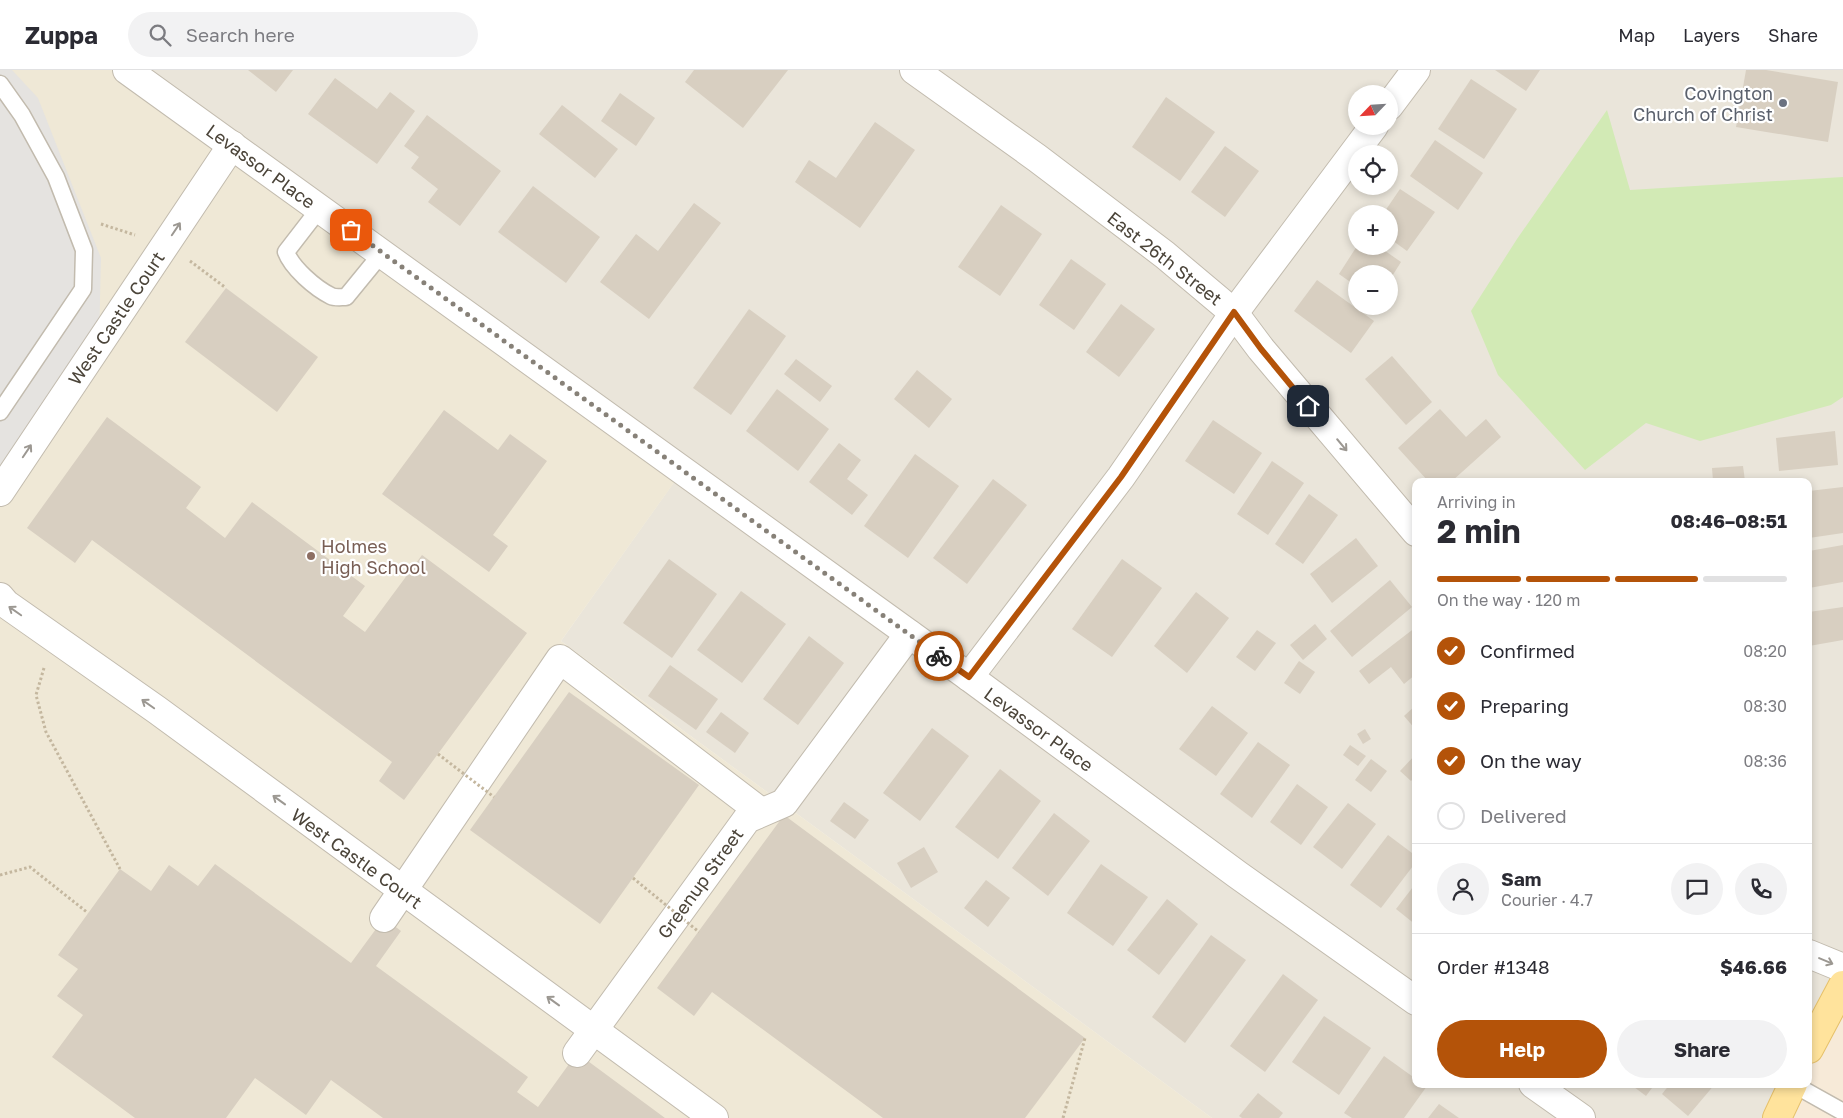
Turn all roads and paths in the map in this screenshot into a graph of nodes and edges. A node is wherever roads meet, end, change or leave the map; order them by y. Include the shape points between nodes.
1 (127, 70) edge
2 (914, 70) edge
3 (1416, 70) edge
4 (0, 84) edge
5 (1398, 94) edge
6 (1367, 135) edge
7 (232, 145) junction
8 (320, 208) junction
9 (95, 223) dead end
10 (166, 244) junction
11 (382, 253) junction
12 (226, 288) dead end
13 (1234, 312) junction
14 (0, 412) edge
15 (0, 492) edge
16 (1412, 527) edge
17 (0, 597) edge
18 (909, 634) junction
19 (53, 637) junction
20 (969, 677) junction
21 (438, 754) dead end
22 (494, 797) dead end
23 (773, 808) junction
24 (120, 869) dead end
25 (0, 875) edge
26 (633, 878) dead end
27 (403, 891) junction
28 (88, 913) dead end
29 (384, 918) dead end
30 (699, 932) dead end
31 (1812, 955) edge
32 (1843, 968) edge
33 (1843, 985) edge
34 (1412, 998) edge
35 (592, 1030) junction
36 (1085, 1038) dead end
37 (1812, 1043) edge
38 (577, 1053) dead end
39 (1539, 1088) edge
40 (1791, 1088) edge
41 (1800, 1088) edge
42 (1843, 1112) edge
43 (714, 1118) edge
44 (1063, 1118) edge
45 (1581, 1118) edge
46 (1777, 1118) edge

1 - 7 street, Levassor Place
2 - 13 street, East 26th Street via 1044,164
3 - 5 street
4 - 14 lane via 22,115 56,177 84,250 84,260 83,289
6 - 13 street
7 - 8 street, Levassor Place
10 -> 7 street, West Castle Court
8 - 11 street, Levassor Place
8 - 11 lane via 286,252 290,261 321,290 333,297 346,297
9 - 10 path
10 - 12 path
15 -> 10 street, West Castle Court
11 - 18 street, Levassor Place
13 -> 16 street, East 26th Street via 1261,349
13 - 20 street via 1121,477
19 -> 17 street, West Castle Court
18 - 20 street, Levassor Place
18 - 23 street, Greenup Street
19 - 24 path via 36,695 46,732
27 -> 19 street, West Castle Court
20 - 34 street, Levassor Place
21 - 22 path, bridge
23 - 27 street via 560,659
23 - 35 street, Greenup Street via 747,819
25 - 28 path via 30,867
26 - 30 path, bridge
27 - 29 street
35 -> 27 street, West Castle Court
31 -> 32 street
33 - 37 main road
35 - 38 street, Greenup Street
35 - 43 street, West Castle Court
36 - 44 path
39 - 45 street
40 - 46 main road
41 - 42 lane

